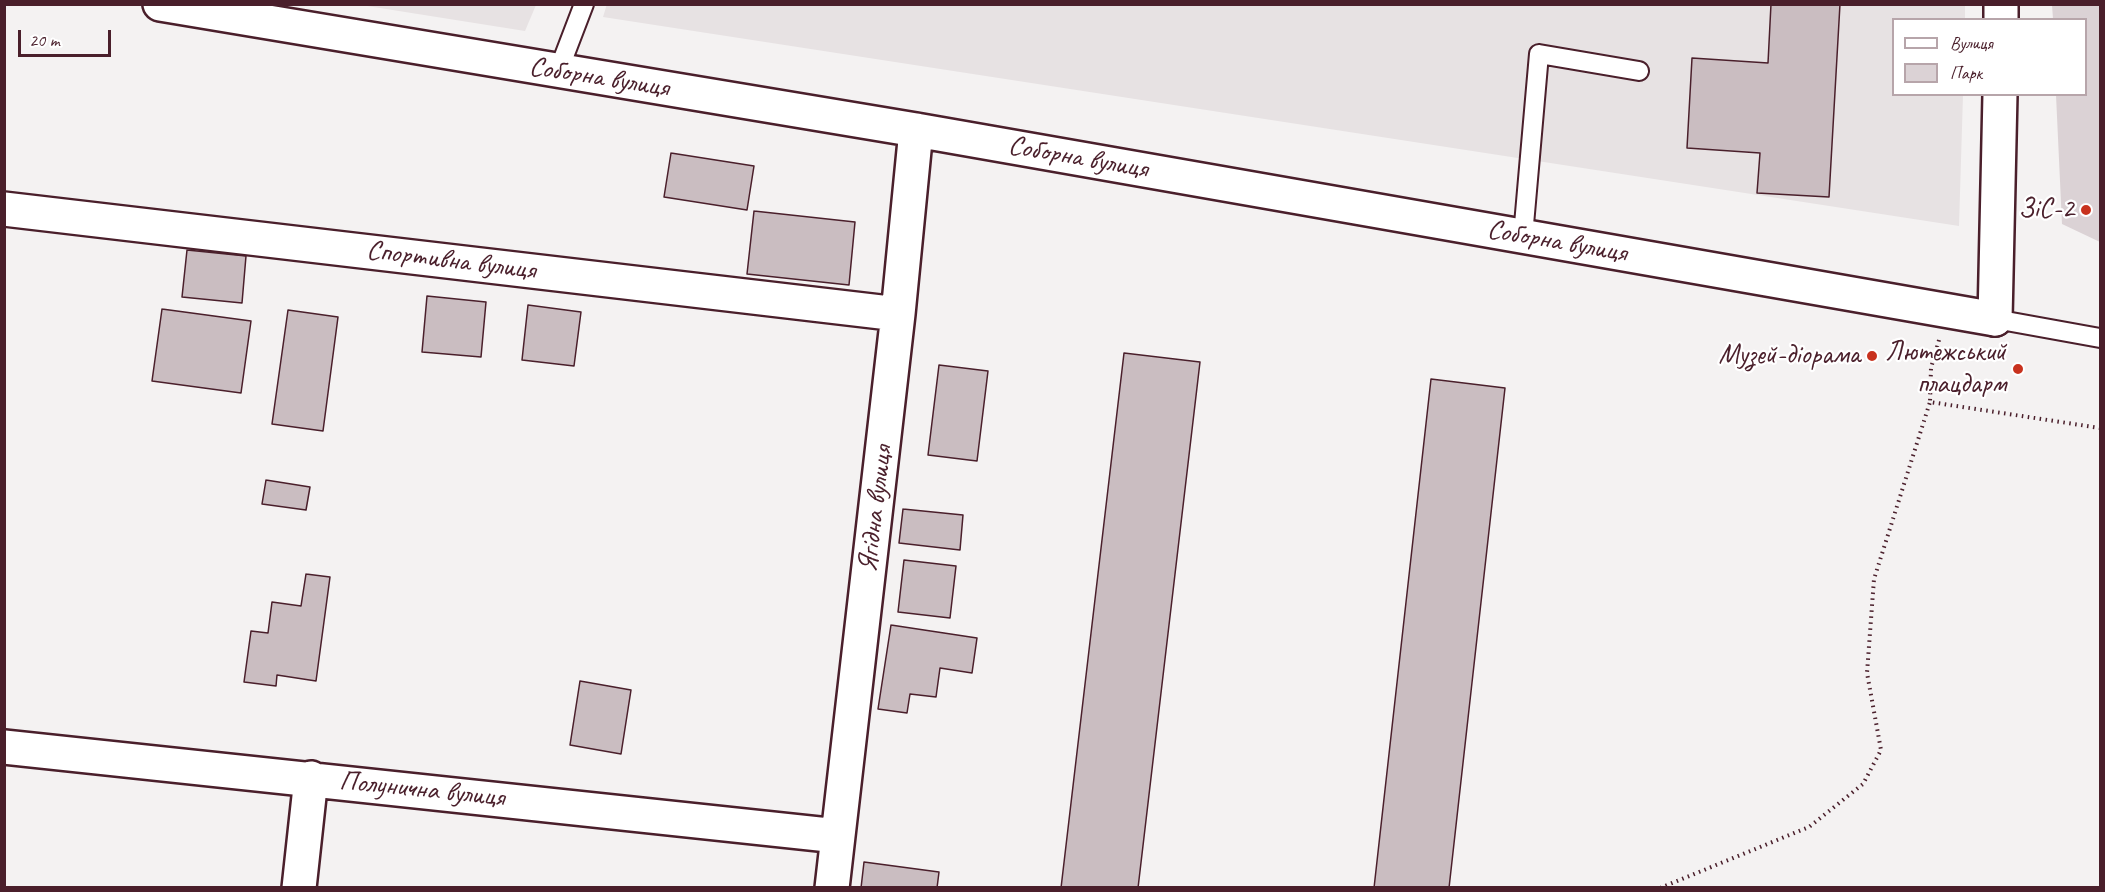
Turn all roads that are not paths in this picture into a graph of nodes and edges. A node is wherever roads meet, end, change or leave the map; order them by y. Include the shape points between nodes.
1 (160, 4) edge
2 (584, 4) edge
3 (1640, 71) dead end
4 (558, 72) junction
5 (2000, 96) edge
6 (916, 130) junction
7 (4, 209) edge
8 (1523, 236) junction
9 (898, 314) junction
10 (1995, 319) junction
11 (2100, 338) edge
12 (4, 747) edge
13 (311, 778) junction
14 (838, 836) junction
15 (299, 888) edge
16 (832, 888) edge

1 - 4 street, Соборна вулиця
2 - 4 lane
3 - 8 lane via 1539,54
4 - 6 street, Соборна вулиця
5 - 10 street
6 - 8 street, Соборна вулиця
6 - 9 street, Ягідна вулиця
7 - 9 street, Спортивна вулиця
8 - 10 street, Соборна вулиця
9 - 14 street, Ягідна вулиця
10 - 11 lane
12 - 13 street, Полунична вулиця
13 - 14 street, Полунична вулиця
13 - 15 street
14 - 16 street, Ягідна вулиця

